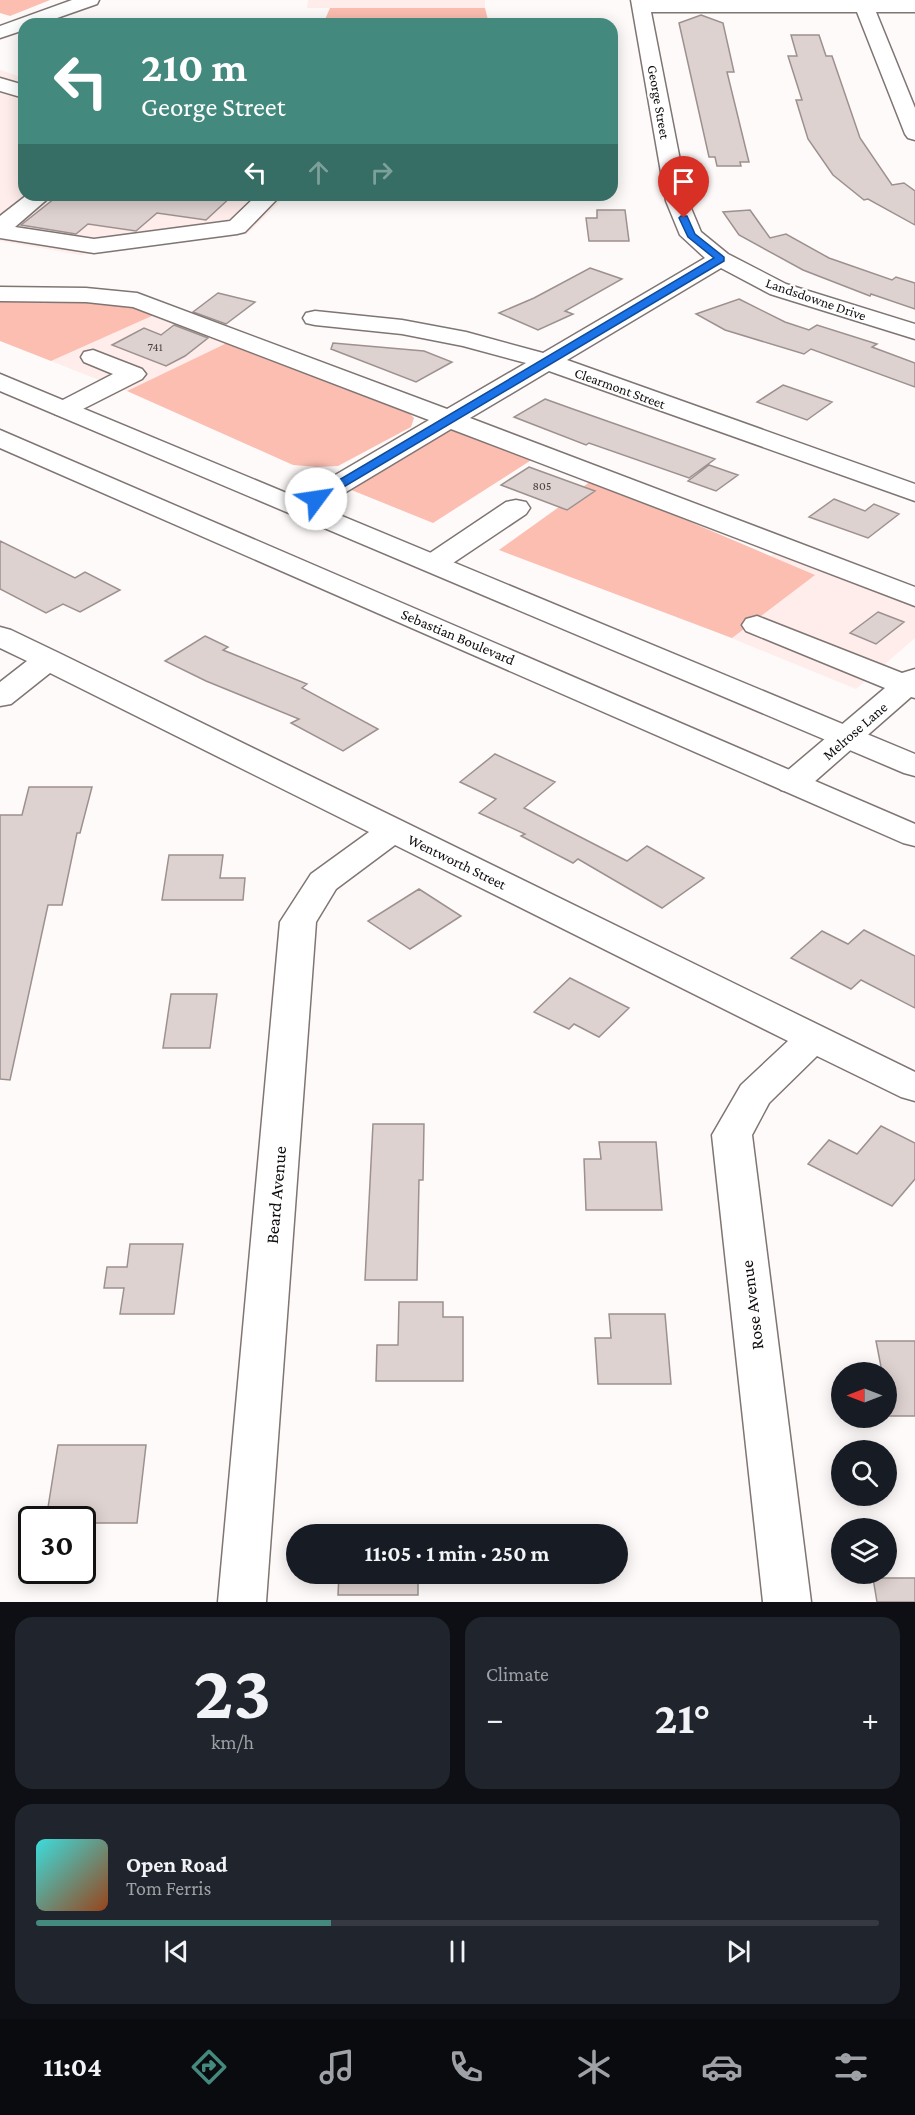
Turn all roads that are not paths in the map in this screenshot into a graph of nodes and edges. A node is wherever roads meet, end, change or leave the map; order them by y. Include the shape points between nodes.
1 (90, 0) edge
2 (641, 3) edge
3 (863, 3) edge
4 (915, 6) edge
5 (39, 18) edge
6 (18, 26) edge
7 (0, 32) edge
8 (0, 84) edge
9 (18, 90) edge
10 (915, 134) edge
11 (34, 201) edge
12 (264, 201) edge
13 (0, 229) edge
14 (720, 259) junction
15 (0, 294) edge
16 (315, 318) dead end
17 (915, 333) edge
18 (93, 357) dead end
19 (548, 362) junction
20 (0, 382) edge
21 (64, 409) junction
22 (451, 419) junction
23 (0, 438) edge
24 (915, 493) edge
25 (301, 507) junction
26 (516, 508) dead end
27 (434, 563) junction
28 (915, 597) edge
29 (758, 625) dead end
30 (0, 636) edge
31 (48, 659) junction
32 (912, 684) edge
33 (0, 697) edge
34 (847, 738) junction
35 (915, 766) edge
36 (793, 783) junction
37 (393, 830) junction
38 (915, 836) edge
39 (813, 1038) junction
40 (915, 1088) edge
41 (242, 1602) edge
42 (787, 1602) edge

1 - 5 street
2 - 3 street
2 - 14 street, George Street via 677,201 691,235
3 - 4 street
3 - 10 street
6 - 7 street
8 - 9 street
11 - 13 street
12 - 13 street via 237,227 105,245
14 - 17 street, Landsdowne Drive via 778,289
14 - 19 street
15 - 22 street via 137,300
16 - 19 street, Clearmont Street via 402,327 466,339
18 - 21 street via 133,374
19 - 22 street
19 - 24 street, Clearmont Street
20 - 21 street
21 - 25 street
22 - 25 street
22 - 28 street
23 - 36 street, Sebastian Boulevard
25 - 27 street
26 - 27 street
27 - 34 street
29 - 32 street
30 - 31 street, Wentworth Street
31 - 33 street
31 - 37 street, Wentworth Street
32 - 34 street, Melrose Lane
34 - 35 street
34 - 36 street, Melrose Lane
36 - 38 street, Sebastian Boulevard
37 - 39 street, Wentworth Street
37 - 41 street, Beard Avenue via 323,882 298,922
39 - 40 street, Wentworth Street
39 - 42 street, Rose Avenue via 755,1094 732,1135

